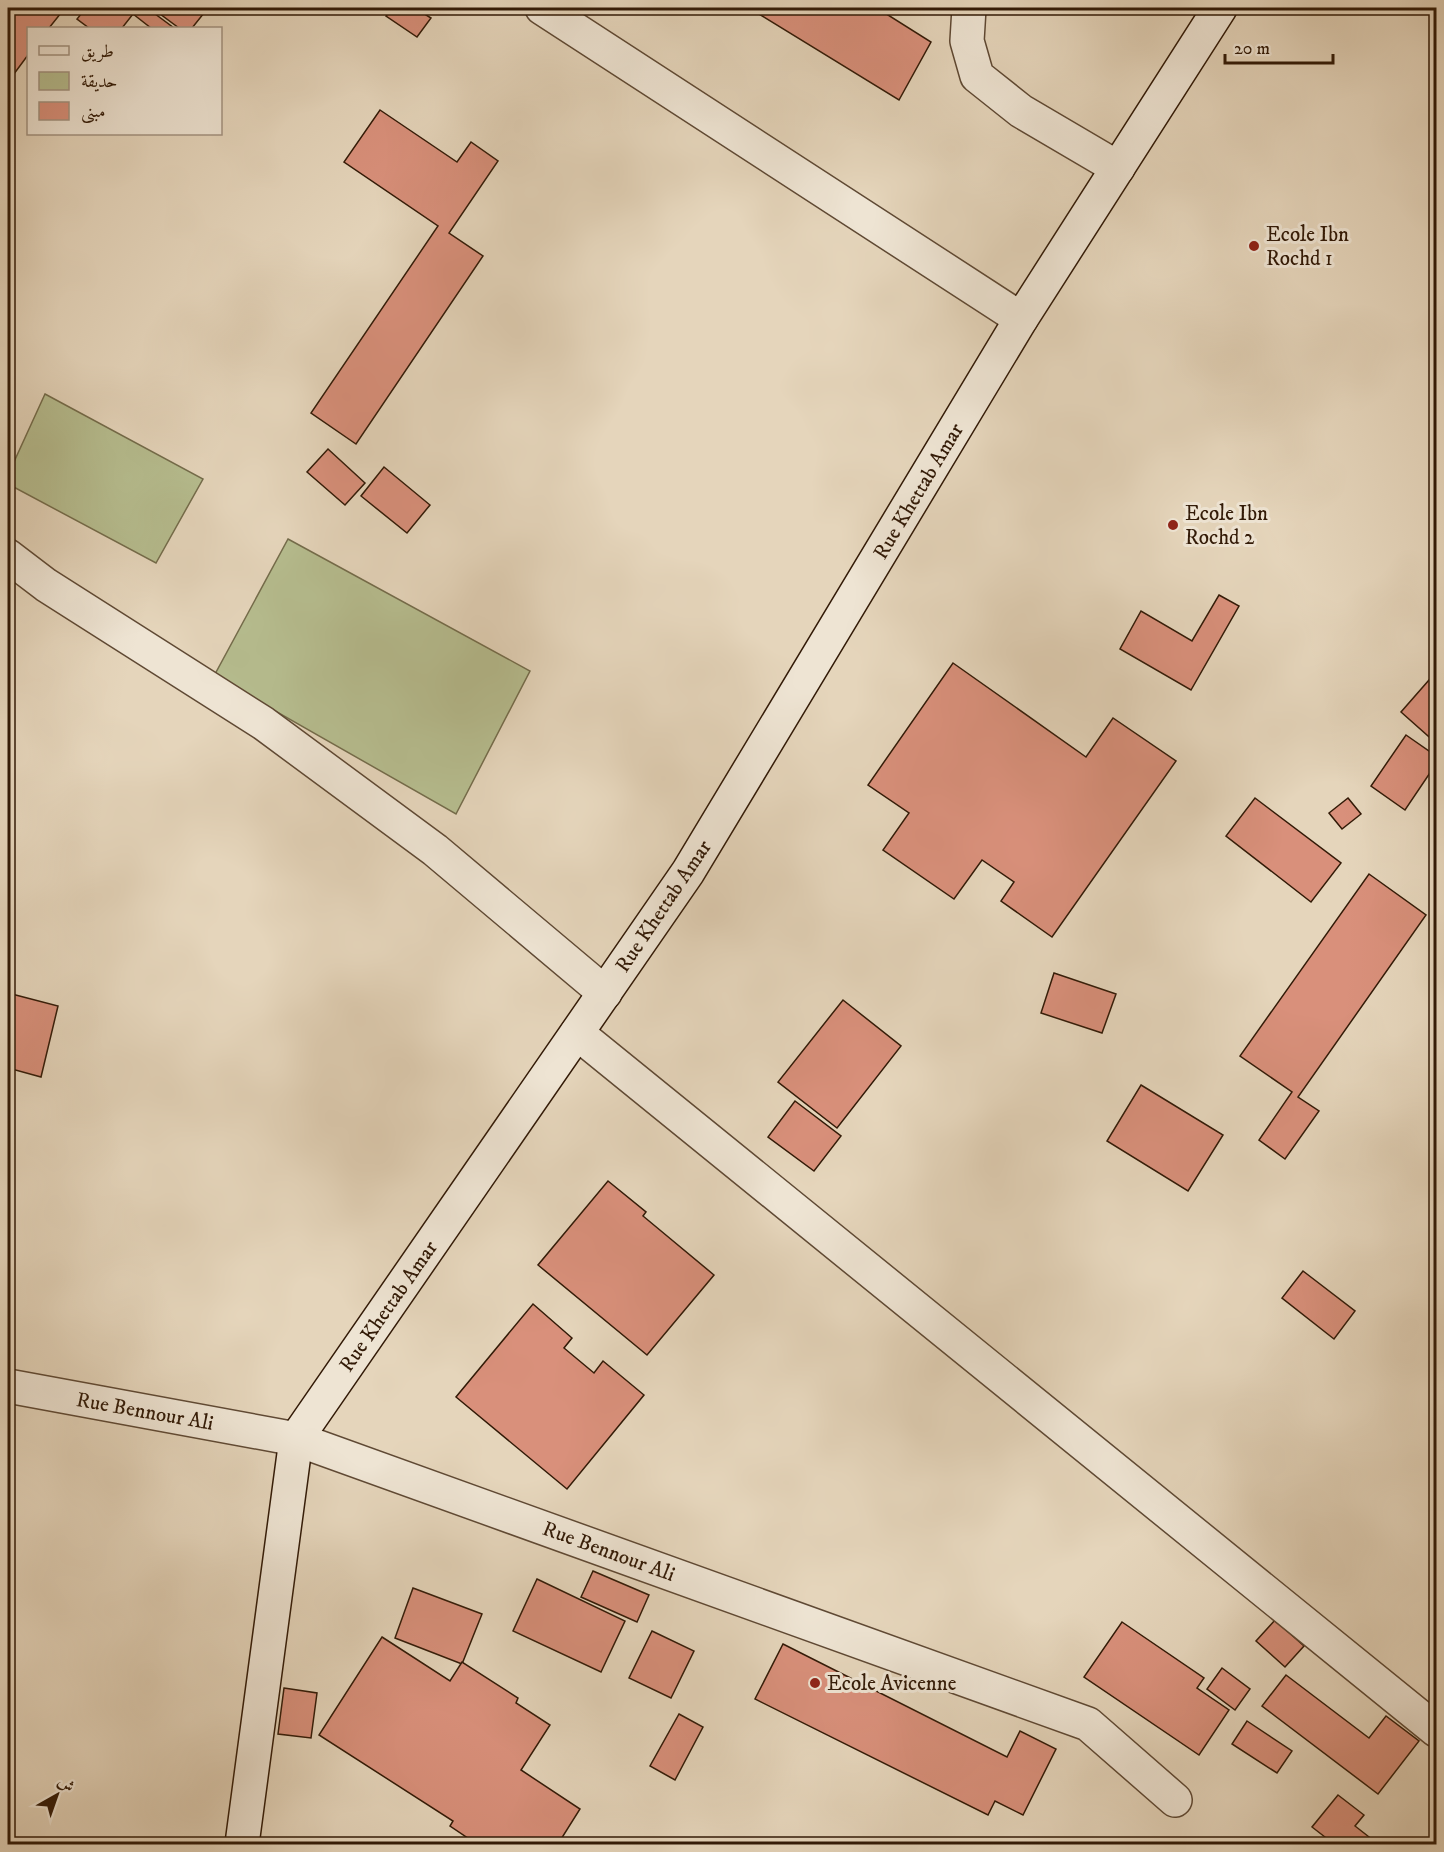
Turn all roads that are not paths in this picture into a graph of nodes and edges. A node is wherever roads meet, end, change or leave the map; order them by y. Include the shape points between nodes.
1 (969, 8) edge
2 (1220, 8) edge
3 (555, 11) edge
4 (1118, 168) junction
5 (1021, 319) junction
6 (8, 556) edge
7 (605, 993) junction
8 (577, 1033) junction
9 (8, 1386) edge
10 (296, 1439) junction
11 (1437, 1730) edge
12 (1175, 1800) dead end
13 (242, 1845) edge

1 - 4 street via 967,41 977,76 1021,111
2 - 4 street, Rue Khettab Amar
3 - 5 street
4 - 5 street, Rue Khettab Amar
5 - 7 street, Rue Khettab Amar via 688,872
6 - 7 street via 46,585 263,723 435,850
7 - 8 street, Rue Khettab Amar
8 - 10 street, Rue Khettab Amar
8 - 11 street
9 - 10 street, Rue Bennour Ali
10 - 12 street, Rue Bennour Ali via 1088,1724
10 - 13 street, Rue Khettab Amar

